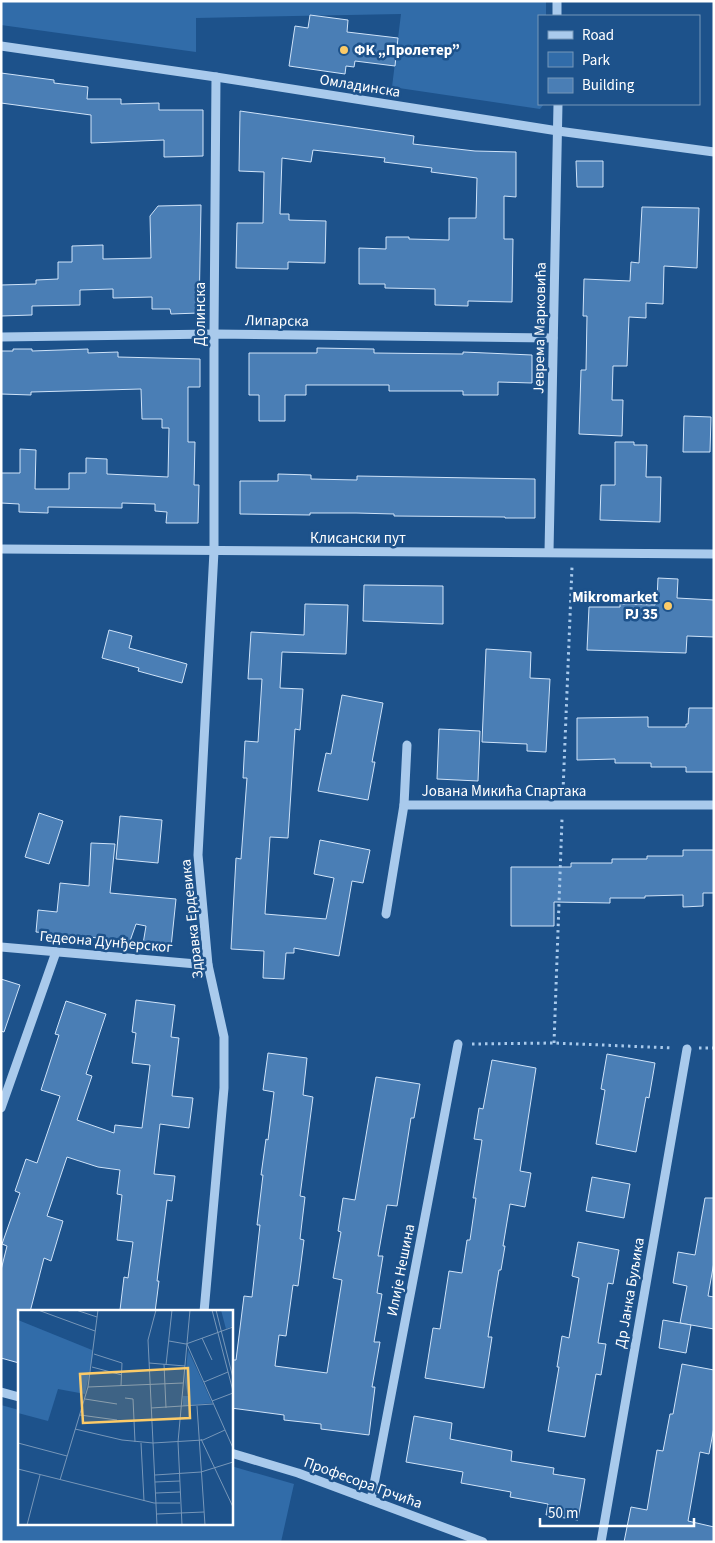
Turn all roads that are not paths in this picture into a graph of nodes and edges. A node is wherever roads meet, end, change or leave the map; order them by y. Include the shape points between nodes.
1 (557, 1) edge
2 (557, 15) edge
3 (1, 46) edge
4 (216, 77) junction
5 (558, 105) edge
6 (558, 131) junction
7 (714, 152) edge
8 (214, 334) junction
9 (1, 337) edge
10 (553, 338) junction
11 (1, 549) edge
12 (214, 551) junction
13 (549, 552) junction
14 (714, 554) edge
15 (407, 745) dead end
16 (404, 805) junction
17 (714, 805) edge
18 (386, 914) dead end
19 (1, 947) edge
20 (56, 952) junction
21 (208, 965) junction
22 (458, 1044) road end
23 (687, 1049) road end
24 (1, 1108) edge
25 (204, 1310) edge
26 (1, 1392) edge
27 (18, 1397) edge
28 (232, 1453) edge
29 (371, 1500) junction
30 (483, 1542) edge
31 (601, 1542) edge

1 - 2 street
3 - 4 street, Омладинска
4 - 6 street, Омладинска
4 - 8 street, Долинска
5 - 6 street, Јеврема Марковића
6 - 7 street, Омладинска
6 - 10 street, Јеврема Марковића
8 - 9 street, Липарска
8 - 10 street, Липарска
8 - 12 street, Долинска
10 - 13 street, Јеврема Марковића
11 - 12 street, Клисански пут
12 - 13 street, Клисански пут
12 - 21 street, Здравка Ердевика via 198,855
13 - 14 street, Клисански пут
15 - 16 street
16 - 17 street, Јована Микића Спартака
16 - 18 street, Јована Микића Спартака
19 - 20 street, Гедеона Дунђерског
20 - 21 street, Гедеона Дунђерског
20 - 24 street
21 - 25 street, Здравка Ердевика via 224,1037 224,1088
22 - 29 street, Илије Нешина
23 - 31 street, Др Јанка Буљика
26 - 27 street
28 - 29 street, Професора Грчића
29 - 30 street, Професора Грчића

